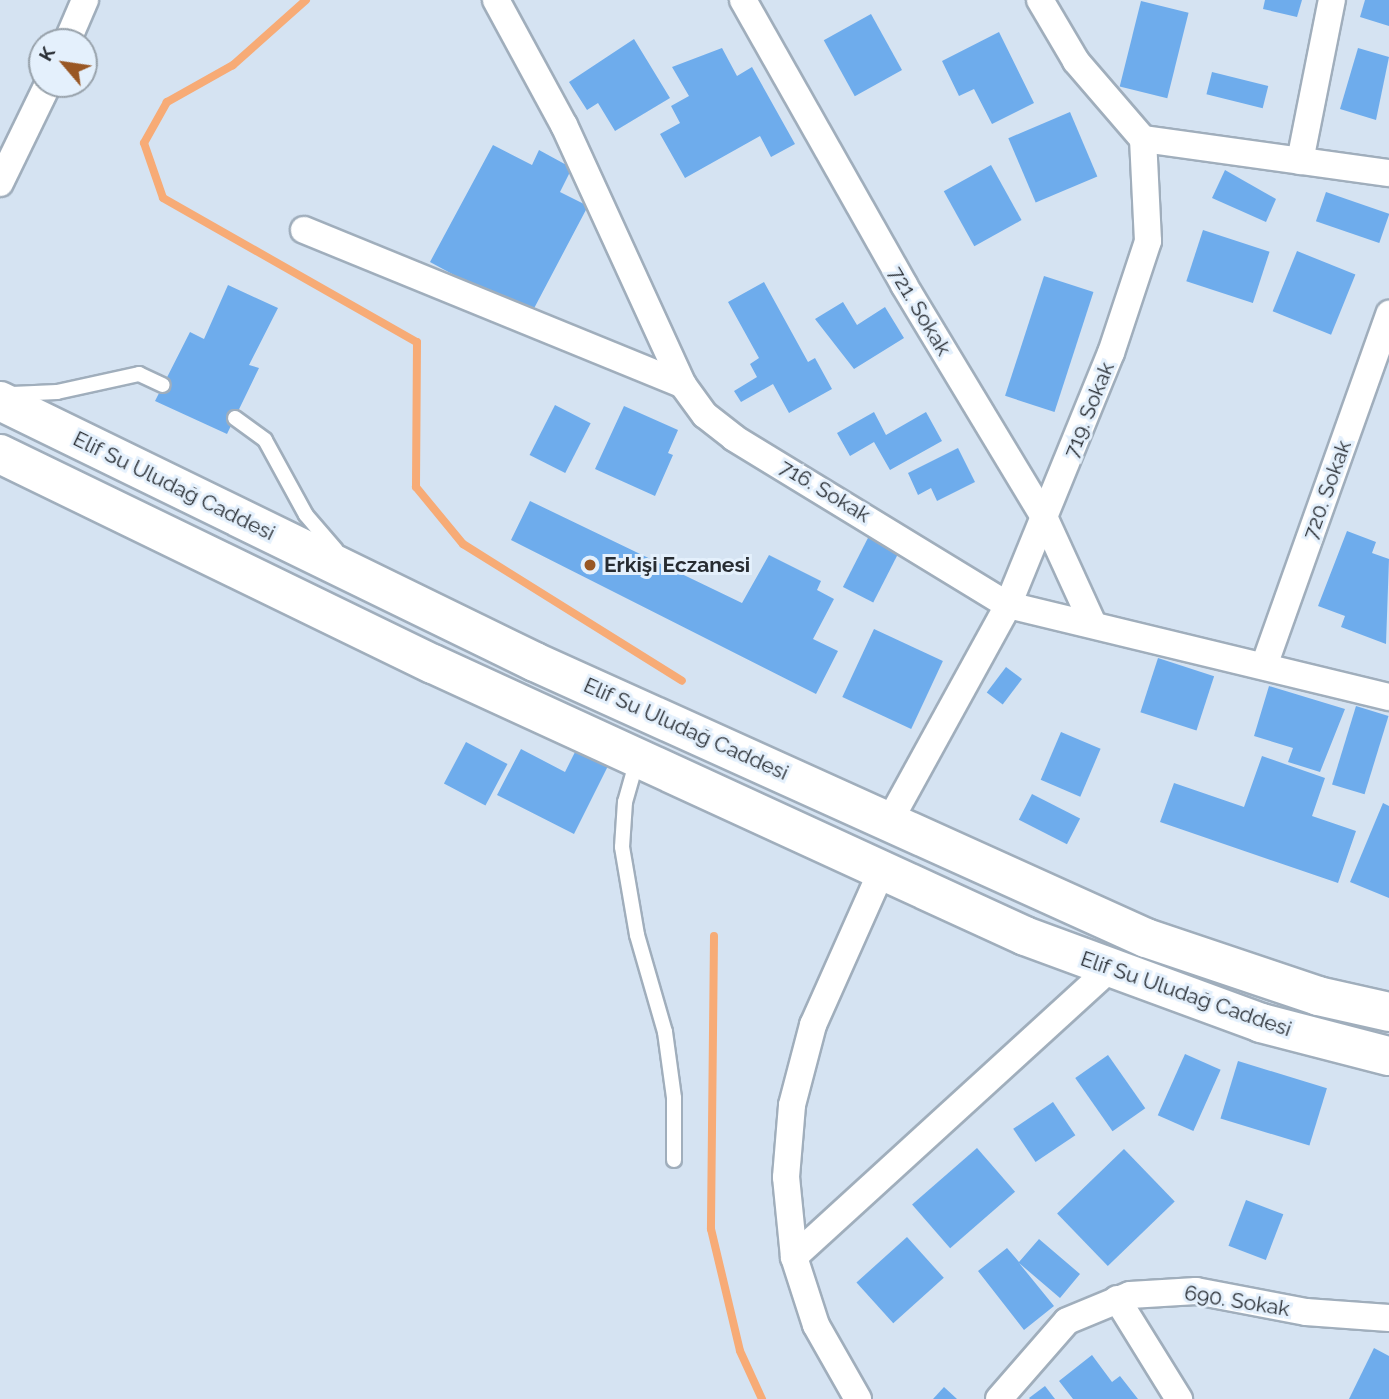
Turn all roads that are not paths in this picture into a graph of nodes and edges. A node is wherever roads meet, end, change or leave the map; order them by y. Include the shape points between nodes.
1 (85, 0) edge
2 (496, 0) edge
3 (743, 0) edge
4 (1040, 0) edge
5 (1332, 0) edge
6 (73, 28) edge
7 (41, 98) edge
8 (1143, 139) junction
9 (1300, 161) junction
10 (1389, 173) edge
11 (0, 183) edge
12 (304, 230) dead end
13 (1389, 314) edge
14 (163, 385) dead end
15 (683, 385) junction
16 (0, 394) edge
17 (0, 401) edge
18 (234, 418) dead end
19 (0, 454) edge
20 (1045, 519) junction
21 (367, 580) junction
22 (1007, 605) junction
23 (1093, 624) junction
24 (1264, 666) junction
25 (1389, 697) edge
26 (638, 758) junction
27 (890, 820) junction
28 (882, 870) junction
29 (1109, 969) junction
30 (1389, 1012) edge
31 (1389, 1056) edge
32 (674, 1160) dead end
33 (794, 1257) junction
34 (1117, 1299) junction
35 (1389, 1318) edge
36 (858, 1399) edge
37 (999, 1399) edge
38 (1179, 1399) edge

1 - 6 street
2 - 15 street, 716. Sokak via 552,101
3 - 20 street, 721. Sokak via 904,285
4 - 8 street via 1076,61
5 - 9 street
7 - 11 street
8 - 9 street
8 - 20 street, 719. Sokak via 1148,241 1111,354
9 - 10 street
12 - 15 street
13 - 24 street, 720. Sokak
14 - 16 lane via 139,373 57,392
15 - 22 street, 716. Sokak via 705,415 734,438
17 - 21 main road, Elif Su Uludağ Caddesi
18 - 21 lane via 260,434 306,515
19 - 26 main road, Elif Su Uludağ Caddesi
20 - 22 street, 719. Sokak
20 - 23 street, 721. Sokak
21 - 27 main road, Elif Su Uludağ Caddesi via 535,662
22 - 23 street, 716. Sokak
22 - 27 street, 719. Sokak
23 - 24 street, 716. Sokak
24 - 25 street, 716. Sokak
26 - 28 main road, Elif Su Uludağ Caddesi
26 - 32 lane via 625,802 622,847 637,935 665,1032 674,1098
27 - 30 main road, Elif Su Uludağ Caddesi via 1203,960
28 - 29 main road, Elif Su Uludağ Caddesi
28 - 33 street via 813,1025 792,1105 786,1177
29 - 31 main road, Elif Su Uludağ Caddesi via 1261,1023
29 - 33 street
33 - 36 street via 816,1325
34 - 35 street, 690. Sokak via 1196,1292 1306,1312
34 - 37 street, 690. Sokak via 1067,1321
34 - 38 street

